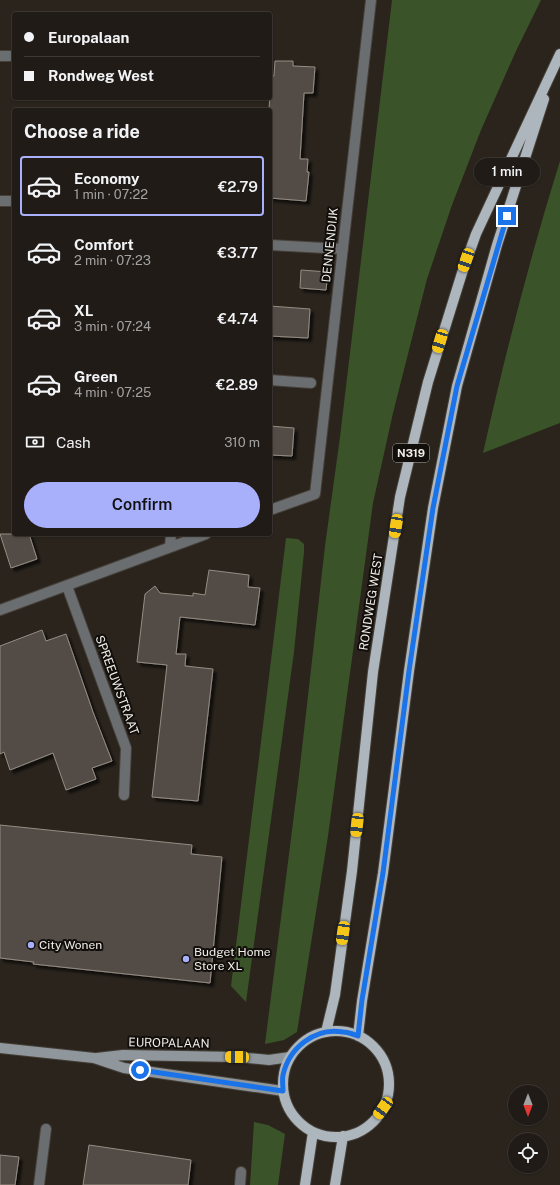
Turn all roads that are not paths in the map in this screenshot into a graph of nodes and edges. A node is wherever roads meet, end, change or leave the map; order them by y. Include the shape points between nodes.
1 (371, 0) edge
2 (0, 56) edge
3 (12, 56) edge
4 (559, 56) edge
5 (0, 201) edge
6 (12, 201) edge
7 (272, 245) edge
8 (343, 249) junction
9 (272, 380) edge
10 (311, 383) dead end
11 (272, 509) edge
12 (171, 536) edge
13 (200, 536) edge
14 (170, 547) junction
15 (67, 586) junction
16 (0, 610) edge
17 (124, 795) dead end
18 (326, 1032) junction
19 (358, 1036) junction
20 (0, 1048) edge
21 (290, 1057) junction
22 (94, 1058) junction
23 (283, 1091) junction
24 (46, 1128) dead end
25 (313, 1132) junction
26 (343, 1136) junction
27 (241, 1172) dead end
28 (39, 1185) edge
29 (240, 1185) edge
30 (305, 1185) edge
31 (335, 1185) edge

1 - 8 street, DENNENDIJK
2 - 3 street
4 - 18 main road, RONDWEG WEST / N319 via 476,234 428,382 409,459 400,498 374,664 352,871 335,995
4 - 19 main road, RONDWEG WEST / N319 via 497,245 457,386 433,508
5 - 6 street
7 - 8 street
8 - 11 street, DENNENDIJK via 315,494
9 - 10 street
12 - 14 street
13 - 14 street
14 - 15 street
15 - 16 street
15 - 17 street, SPREEUWSTRAAT via 126,748
18 - 19 main road via 342,1031
18 - 21 main road via 311,1037
19 - 26 main road via 372,1045 383,1059 388,1075 388,1092 383,1108 373,1121 359,1131
20 - 22 street, EUROPALAAN
21 - 22 street, EUROPALAAN via 269,1060 123,1054
21 - 23 main road via 283,1075
22 - 23 street, EUROPALAAN via 124,1068
23 - 25 main road via 289,1107 299,1122
24 - 28 street
25 - 26 main road
25 - 30 main road
26 - 31 main road
27 - 29 street

